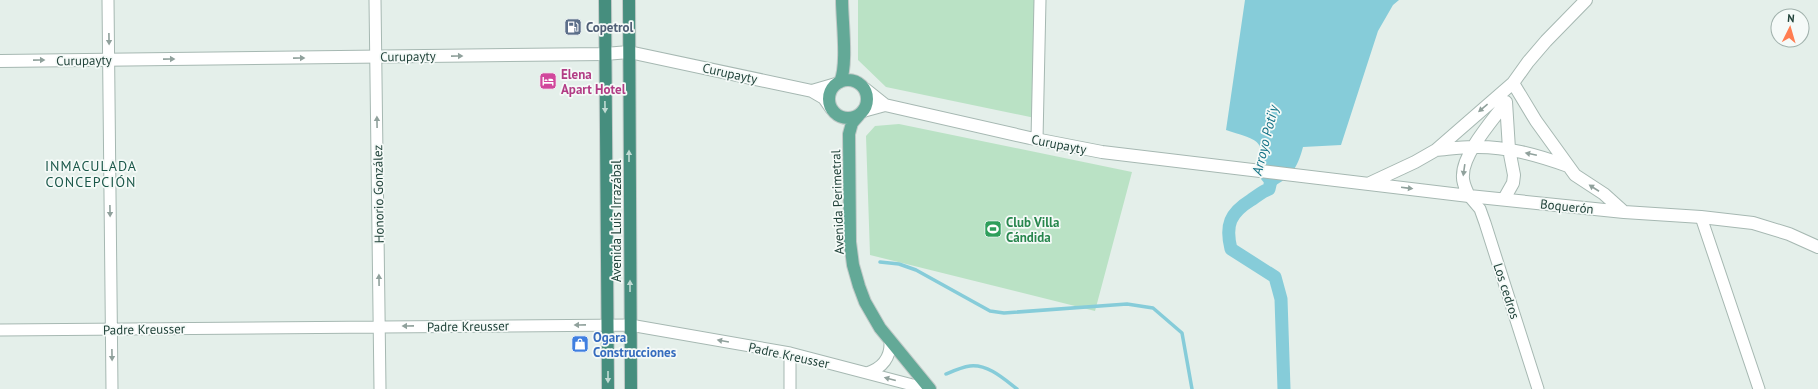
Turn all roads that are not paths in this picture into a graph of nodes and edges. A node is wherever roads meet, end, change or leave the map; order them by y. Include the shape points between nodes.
1 (108, 0) edge
2 (376, 0) edge
3 (605, 0) edge
4 (629, 0) edge
5 (842, 0) edge
6 (1040, 0) edge
7 (1586, 0) edge
8 (629, 52) junction
9 (605, 54) junction
10 (376, 57) junction
11 (109, 60) junction
12 (0, 61) edge
13 (844, 61) junction
14 (838, 83) junction
15 (1513, 83) junction
16 (861, 85) junction
17 (812, 91) junction
18 (1506, 102) junction
19 (885, 105) junction
20 (834, 111) junction
21 (861, 113) junction
22 (848, 134) junction
23 (1037, 139) junction
24 (1474, 147) junction
25 (1509, 149) junction
26 (1436, 150) junction
27 (1568, 166) junction
28 (1312, 178) joint
29 (1368, 183) junction
30 (1469, 196) junction
31 (1504, 199) junction
32 (1624, 212) junction
33 (1701, 217) junction
34 (1818, 247) edge
35 (608, 324) junction
36 (630, 325) junction
37 (380, 326) junction
38 (111, 329) junction
39 (0, 330) edge
40 (890, 340) junction
41 (790, 353) junction
42 (867, 373) junction
43 (112, 389) edge
44 (380, 389) edge
45 (608, 389) edge
46 (631, 389) edge
47 (790, 389) edge
48 (929, 389) edge
49 (1538, 389) edge
50 (1759, 389) edge

1 -> 11 street
2 - 10 street, Honorio González
3 - 9 highway
4 - 8 highway, Avenida Luis Irrazábal
5 - 13 main road
6 - 23 street
7 - 15 street via 1546,41
8 - 9 street, Curupayty
8 - 17 street, Curupayty
36 -> 8 highway, Avenida Luis Irrazábal
10 -> 9 street, Curupayty
9 -> 35 highway
11 -> 10 street, Curupayty
37 -> 10 street, Honorio González
12 -> 11 street, Curupayty
11 -> 38 street
13 - 14 main road via 843,73
13 - 16 main road
14 - 16 main road via 845,80
14 - 17 street, Curupayty
14 - 20 main road via 829,95
15 - 18 street
15 -> 26 street
15 - 27 street
16 - 19 street, Curupayty
16 - 21 main road, Avenida Perimetral via 868,100
17 - 20 street, Curupayty via 824,98
18 - 24 street
18 - 25 street
19 - 21 street, Curupayty
19 - 23 street, Curupayty
20 - 21 main road via 847,118
20 - 22 main road, Avenida Perimetral via 847,128
21 - 22 main road, Avenida Perimetral via 852,123
22 - 40 main road, Avenida Perimetral via 850,242 853,265 865,302
23 - 28 street, Curupayty via 1109,153
24 - 25 street
24 - 26 street
24 -> 30 street via 1463,170 1464,184
27 -> 25 street via 1538,155
25 - 31 street via 1514,175 1513,183
26 - 29 street via 1396,172
32 -> 27 street via 1604,194 1575,175
28 - 29 street, Boquerón
29 -> 30 street, Boquerón
30 - 31 street, Boquerón
30 - 49 street, Los cedros via 1480,209
31 - 32 street, Boquerón
32 - 33 street, Boquerón
33 - 34 street, Boquerón via 1753,222
33 - 50 street
35 - 36 street, Padre Kreusser
35 -> 37 street, Padre Kreusser
35 -> 45 highway
41 -> 36 street, Padre Kreusser
36 - 46 highway, Avenida Luis Irrazábal
37 - 38 street, Padre Kreusser
37 - 44 street, Honorio González
38 - 39 street, Padre Kreusser
38 -> 43 street
40 - 42 street via 889,353 884,364 876,371
40 - 48 main road, Avenida Perimetral
41 - 42 street, Padre Kreusser
41 - 47 street
48 -> 42 street, Padre Kreusser

